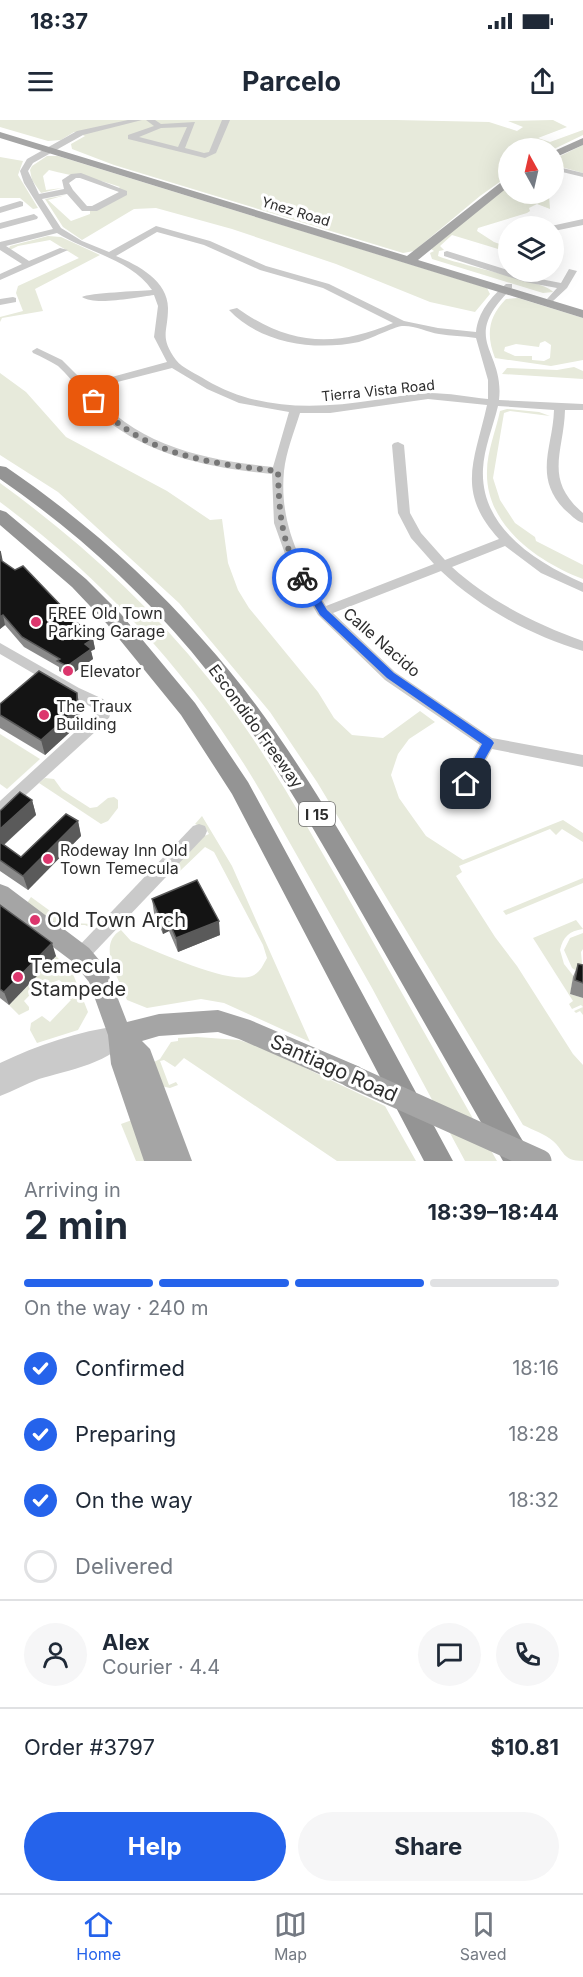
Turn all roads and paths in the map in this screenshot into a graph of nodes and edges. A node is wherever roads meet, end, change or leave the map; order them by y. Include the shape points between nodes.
1 (138, 120) edge
2 (150, 120) edge
3 (226, 120) edge
4 (191, 121) edge
5 (160, 126) junction
6 (175, 126) junction
7 (0, 132) edge
8 (583, 141) edge
9 (167, 148) junction
10 (54, 149) junction
11 (564, 150) edge
12 (180, 151) junction
13 (564, 170) edge
14 (583, 175) edge
15 (498, 190) edge
16 (69, 191) junction
17 (38, 197) junction
18 (20, 204) dead end
19 (3, 209) edge
20 (34, 217) dead end
21 (18, 221) junction
22 (583, 222) edge
23 (0, 226) edge
24 (564, 227) edge
25 (58, 230) junction
26 (0, 245) edge
27 (63, 250) dead end
28 (447, 254) dead end
29 (111, 255) junction
30 (411, 260) junction
31 (29, 265) junction
32 (572, 271) dead end
33 (0, 277) edge
34 (564, 286) junction
35 (506, 288) junction
36 (158, 292) junction
37 (87, 297) dead end
38 (552, 299) junction
39 (13, 300) dead end
40 (0, 302) edge
41 (583, 308) edge
42 (234, 310) dead end
43 (583, 314) edge
44 (401, 323) junction
45 (479, 335) junction
46 (36, 351) dead end
47 (173, 364) junction
48 (83, 388) junction
49 (493, 402) junction
50 (559, 407) junction
51 (583, 407) edge
52 (295, 410) junction
53 (398, 445) dead end
54 (0, 471) edge
55 (278, 471) junction
56 (0, 516) edge
57 (583, 519) edge
58 (507, 541) junction
59 (442, 565) junction
60 (583, 588) edge
61 (323, 612) junction
62 (583, 646) edge
63 (0, 648) edge
64 (488, 743) junction
65 (583, 761) edge
66 (466, 784) dead end
67 (0, 810) edge
68 (198, 831) dead end
69 (0, 894) edge
70 (81, 955) junction
71 (120, 1035) junction
72 (0, 1072) edge
73 (0, 1087) edge
74 (157, 1161) edge
75 (178, 1161) edge
76 (439, 1161) edge
77 (518, 1161) edge
78 (540, 1161) edge

1 - 10 street via 80,133
2 - 5 street
3 - 12 street via 212,153
4 - 6 street
4 - 12 street via 193,126
5 - 6 street
5 - 9 street via 130,137
6 - 9 street
7 - 10 main road, Ynez Road
7 - 10 main road, Ynez Road
8 - 11 main road
9 - 12 street
10 - 17 street via 30,161 24,171
10 - 30 main road, Ynez Road
13 - 14 street
15 - 30 main road
16 - 16 street via 88,210 124,194 81,175 66,180
16 - 17 street
17 - 25 street
18 - 19 street
19 - 21 street
20 - 21 street
21 - 23 street
22 - 24 street
25 - 26 street
25 - 29 street
26 - 31 street
27 - 31 street
28 - 34 street via 528,280
29 - 36 street via 148,277
29 - 44 street via 156,229 326,286
30 - 35 main road, Ynez Road
31 - 33 street
32 - 34 street
34 - 38 street
35 - 38 main road, Ynez Road
35 - 43 main road, Ynez Road
35 - 45 street via 488,308
36 - 37 street
36 - 47 street via 163,306 159,337
38 - 41 main road, Ynez Road
39 - 40 street
42 - 44 street via 266,333 309,342 354,341
44 - 45 street
45 - 49 street via 494,383
46 - 48 street via 60,363
47 - 48 street
47 - 52 street, Tierra Vista Road via 243,401
48 - 55 street via 106,414 139,437 220,465
49 - 50 street, Tierra Vista Road
49 - 52 street, Tierra Vista Road via 428,396 353,408
49 - 58 street via 477,470 477,492 491,521
50 - 51 street, Tierra Vista Road
50 - 57 street via 553,481 564,502
52 - 55 street, Calle Nacido
53 - 59 street via 403,512 417,539
54 - 77 highway, Escondido Freeway / I 15 via 73,524 131,576 194,643 260,726 345,860
55 - 61 street, Calle Nacido via 280,524 295,565
56 - 76 highway via 79,583 188,709 240,788
58 - 59 street
58 - 60 street via 535,563
59 - 61 street
59 - 62 street via 528,625
61 - 64 street, Calle Nacido via 390,676
63 - 67 street via 105,709 91,727
64 - 65 street, Calle Nacido
64 - 66 street
68 - 70 street
69 - 70 main road
70 - 71 main road via 98,976
71 - 72 street via 94,1037
71 - 73 street via 100,1051
71 - 74 main road via 123,1064
71 - 75 main road via 141,1057
71 - 78 main road, Santiago Road, bridge via 159,1024 218,1021 262,1036

